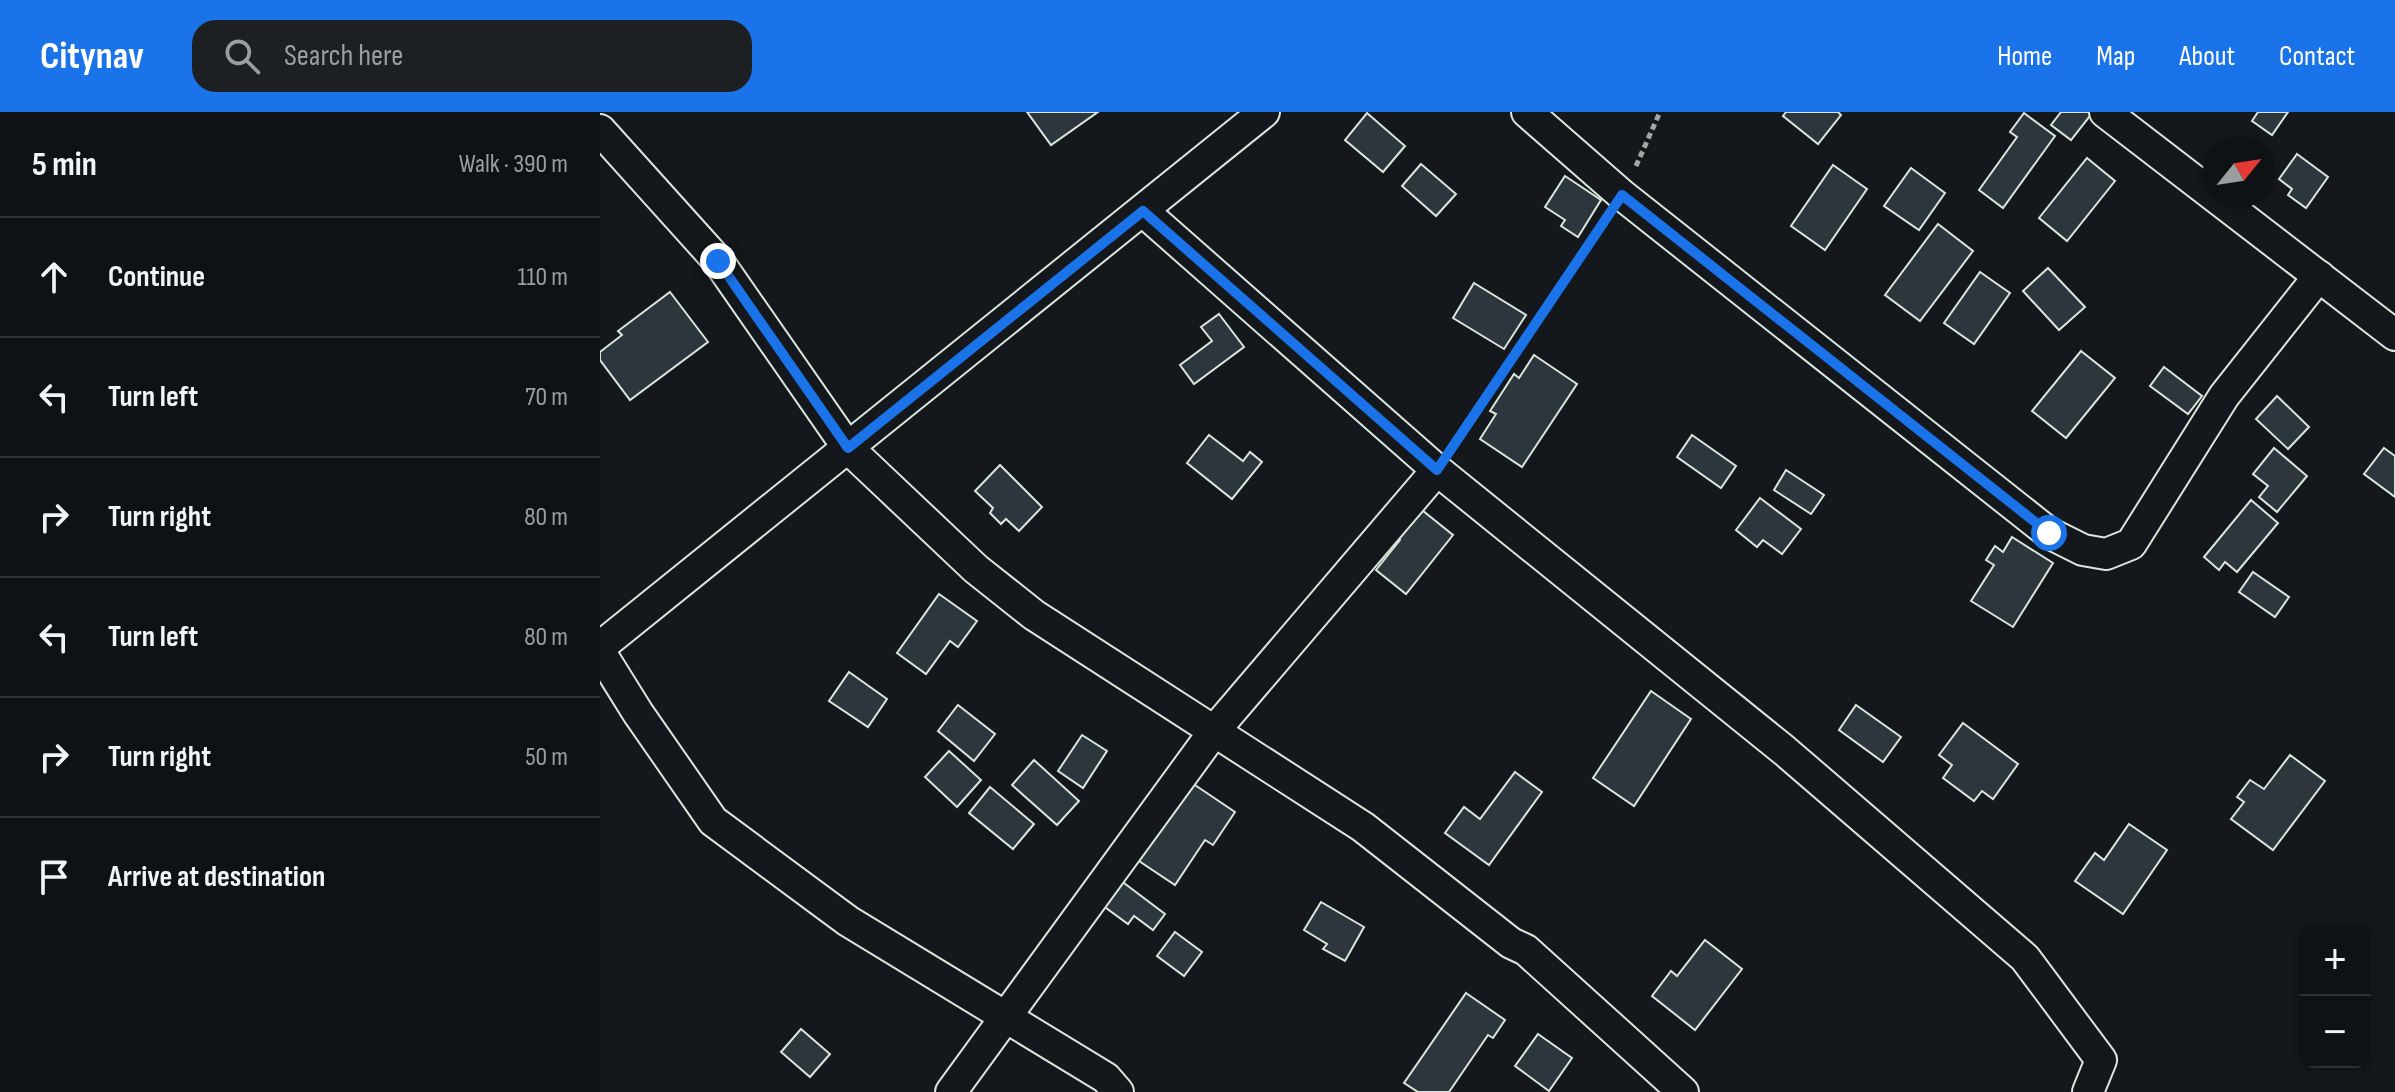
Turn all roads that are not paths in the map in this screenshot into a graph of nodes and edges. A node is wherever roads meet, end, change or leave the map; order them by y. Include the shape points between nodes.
1 (1264, 112) edge
2 (1527, 112) edge
3 (2105, 112) edge
4 (600, 130) edge
5 (1143, 211) junction
6 (2319, 276) junction
7 (2395, 335) edge
8 (848, 448) junction
9 (1437, 470) junction
10 (600, 650) edge
11 (1215, 730) junction
12 (1007, 1016) junction
13 (951, 1092) edge
14 (1118, 1092) edge
15 (1683, 1092) edge
16 (2088, 1092) edge

1 - 5 street
2 - 6 street via 1622,195 2049,533 2083,550 2106,554 2131,544 2224,396
3 - 6 street
4 - 8 street via 718,261
5 - 8 street
5 - 9 street
6 - 7 street
8 - 10 street
8 - 11 street via 976,569 1034,615
9 - 11 street
9 - 16 street via 1785,751 2025,958 2101,1060
10 - 12 street via 713,821 848,921
11 - 12 street
11 - 15 street via 1363,827 1526,950
12 - 13 street
12 - 14 street via 1106,1078

